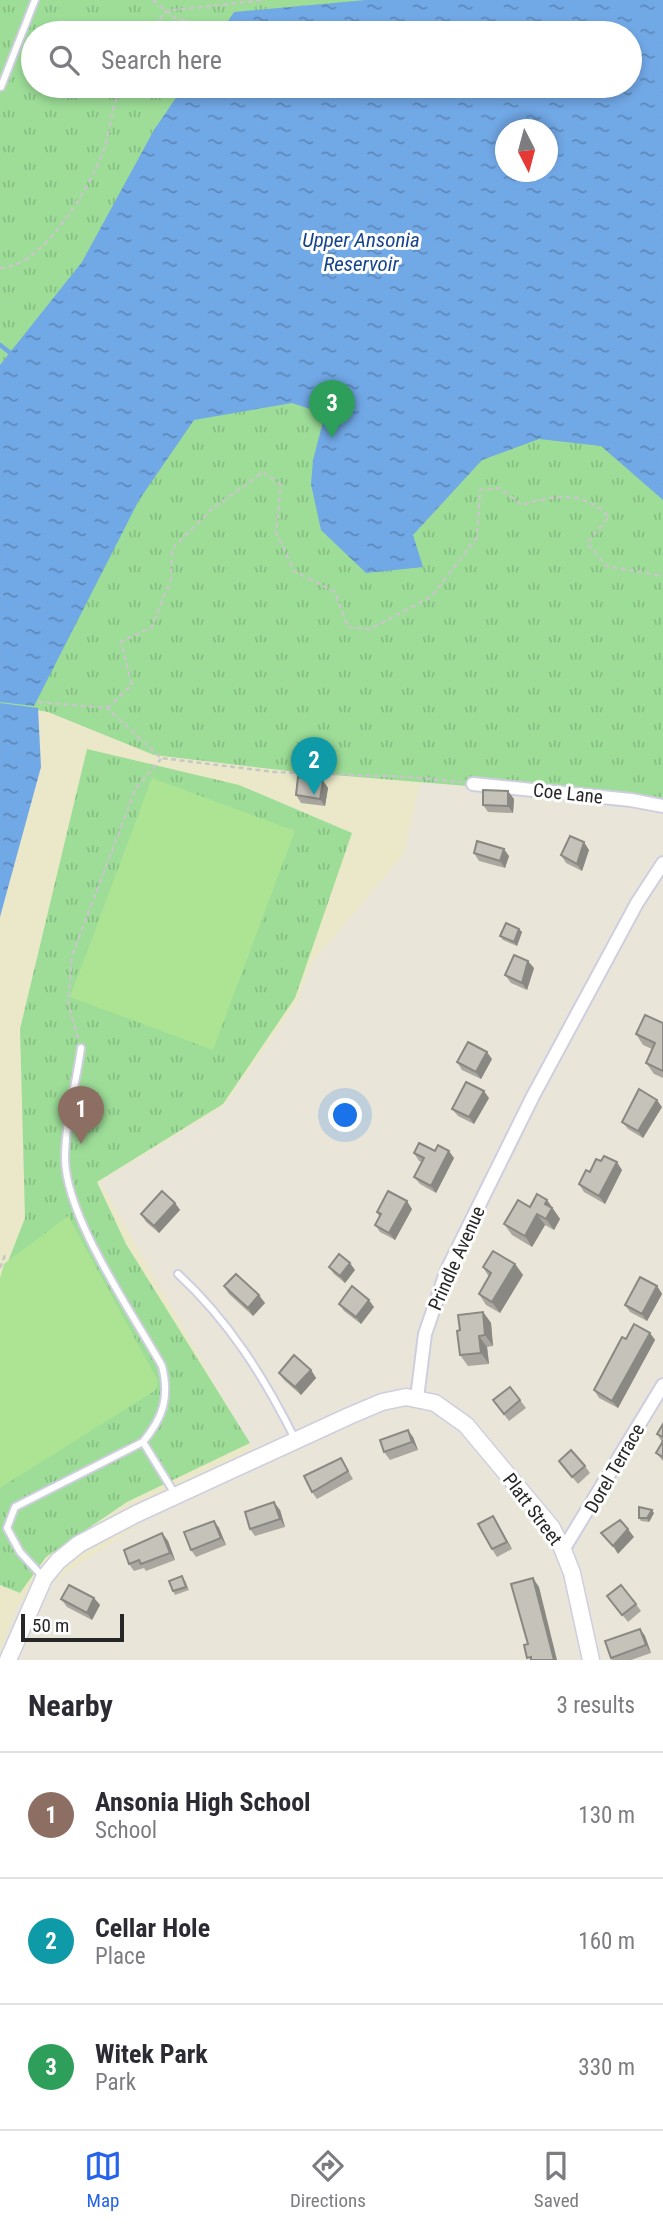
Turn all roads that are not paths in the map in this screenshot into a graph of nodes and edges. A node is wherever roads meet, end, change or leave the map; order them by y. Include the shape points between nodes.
1 (35, 0) edge
2 (27, 21) edge
3 (21, 36) edge
4 (1, 87) edge
5 (473, 783) road end
6 (663, 806) edge
7 (663, 863) edge
8 (81, 1048) road end
9 (178, 1274) dead end
10 (663, 1385) edge
11 (417, 1398) junction
12 (296, 1441) junction
13 (143, 1442) junction
14 (176, 1496) junction
15 (563, 1550) junction
16 (44, 1578) junction
17 (8, 1660) edge
18 (591, 1660) edge

1 - 2 lane
3 - 4 lane
5 - 6 street, Coe Lane
7 - 11 street, Prindle Avenue via 533,1097 447,1270 425,1334
8 - 13 lane via 65,1160 73,1197 95,1248 162,1366 167,1386 165,1407
9 - 12 lane via 209,1303 267,1382
10 - 15 street, Dorel Terrace
11 - 12 main road via 382,1402
11 - 15 main road, Platt Street via 435,1402 466,1425 552,1528
12 - 14 main road
13 - 14 lane
13 - 16 lane via 16,1507 7,1528 20,1552
14 - 16 main road via 79,1544
15 - 18 main road, Platt Street
16 - 17 main road

